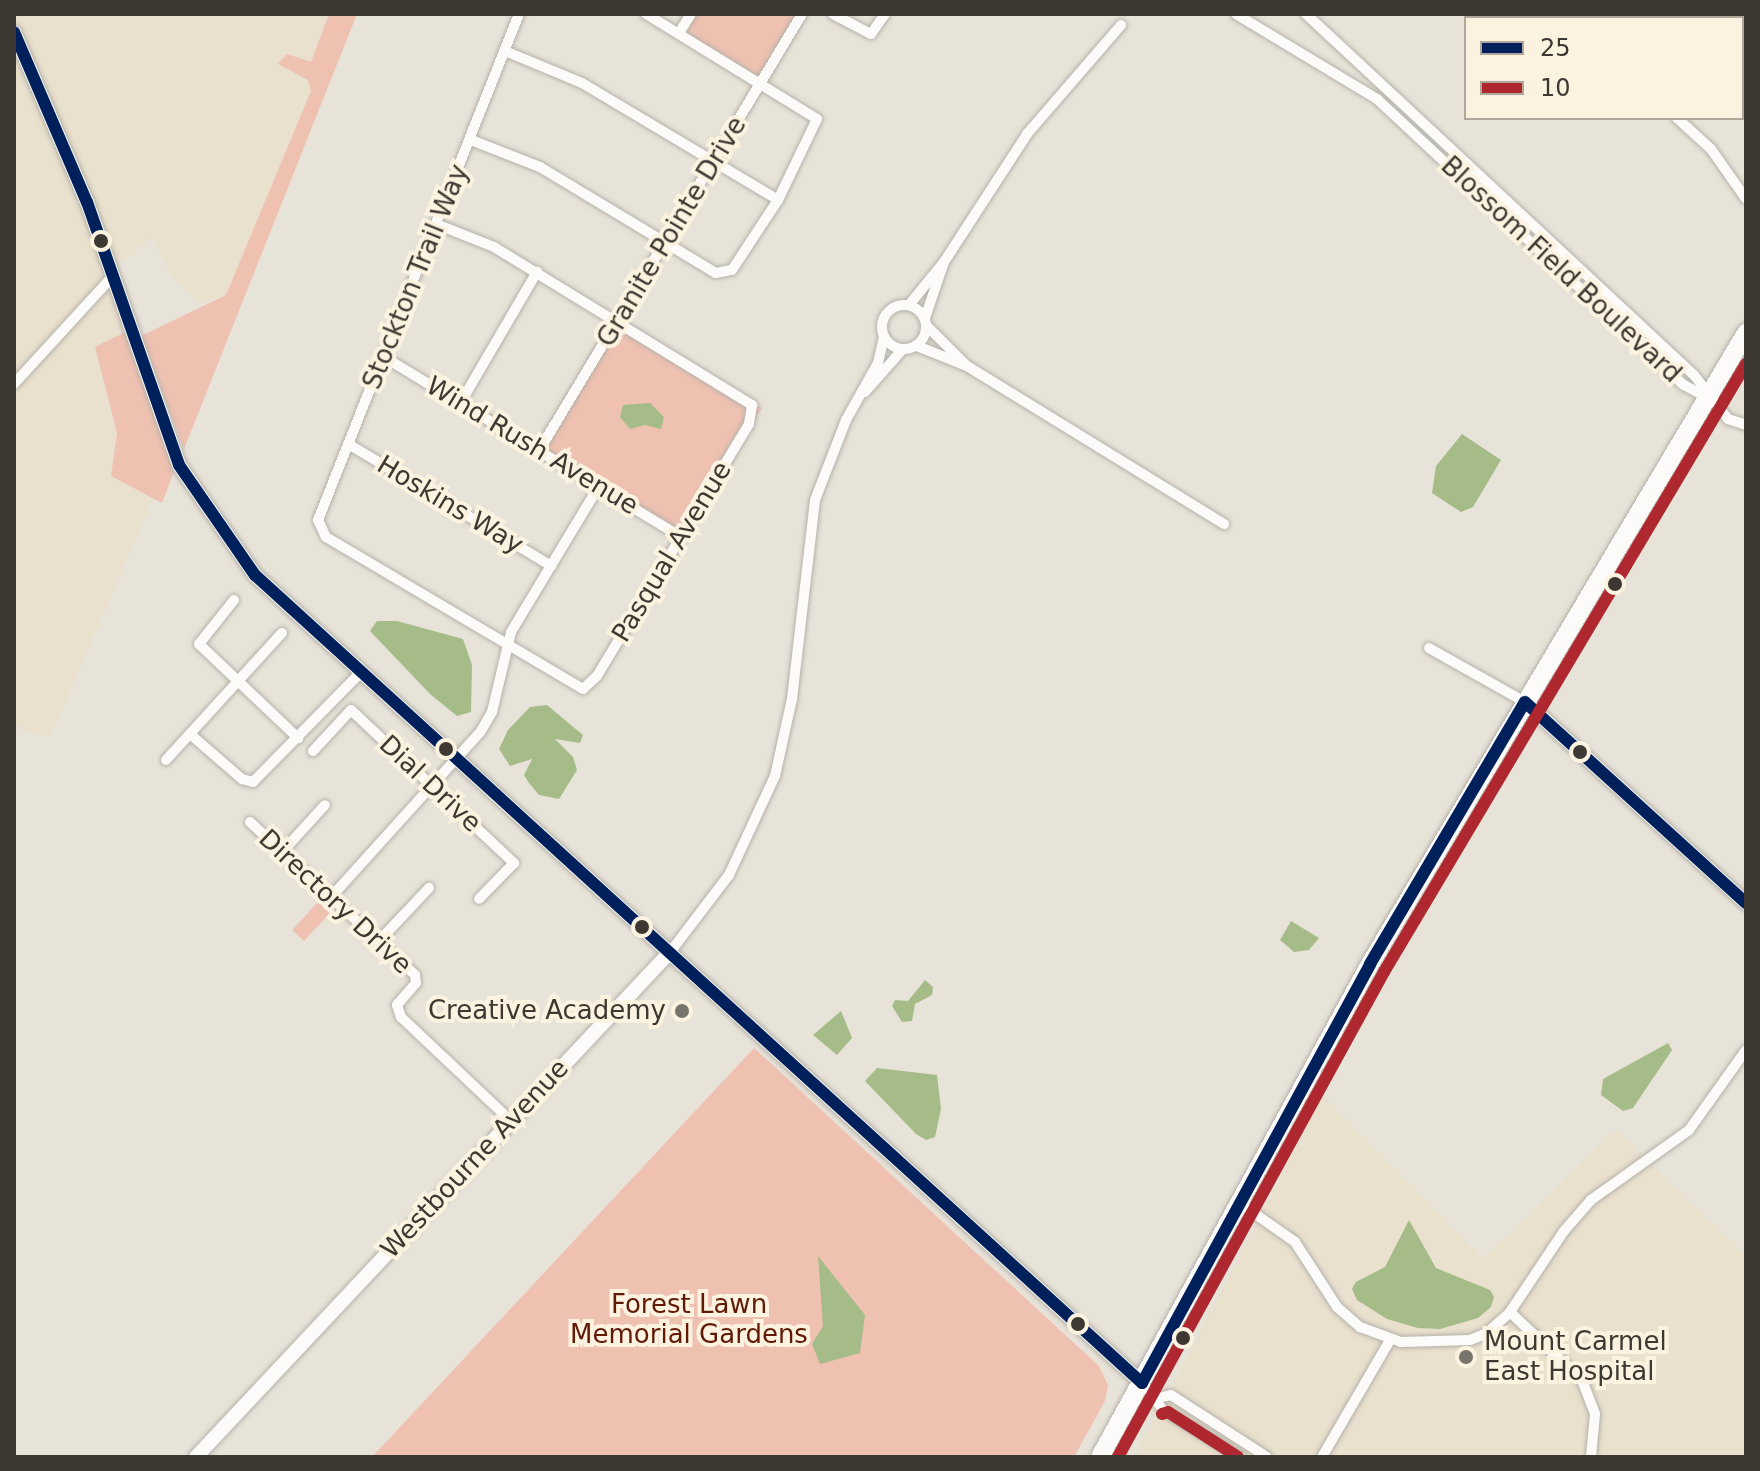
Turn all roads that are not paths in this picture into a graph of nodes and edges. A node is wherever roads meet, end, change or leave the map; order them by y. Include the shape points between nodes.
1 (519, 14) edge
2 (646, 14) edge
3 (691, 14) edge
4 (802, 14) edge
5 (833, 14) edge
6 (885, 14) edge
7 (1236, 14) edge
8 (1306, 14) edge
9 (14, 20) edge
10 (1121, 25) dead end
11 (14, 29) edge
12 (679, 33) junction
13 (505, 51) junction
14 (762, 83) junction
15 (1679, 120) edge
16 (471, 140) junction
17 (715, 162) junction
18 (1746, 199) edge
19 (778, 200) junction
20 (436, 224) junction
21 (667, 241) junction
22 (944, 262) junction
23 (537, 272) junction
24 (113, 276) junction
25 (909, 305) junction
26 (618, 322) junction
27 (926, 322) junction
28 (1746, 333) edge
29 (884, 337) junction
30 (917, 346) junction
31 (902, 350) junction
32 (384, 357) junction
33 (967, 366) junction
34 (14, 384) edge
35 (863, 393) junction
36 (1708, 398) junction
37 (461, 402) junction
38 (1746, 425) edge
39 (350, 445) junction
40 (540, 449) junction
41 (599, 486) junction
42 (1224, 524) dead end
43 (680, 536) junction
44 (551, 566) junction
45 (234, 600) dead end
46 (282, 633) dead end
47 (506, 647) junction
48 (1429, 648) dead end
49 (360, 673) junction
50 (238, 682) junction
51 (1525, 702) junction
52 (190, 734) junction
53 (298, 738) junction
54 (313, 751) dead end
55 (459, 759) junction
56 (166, 760) dead end
57 (434, 787) junction
58 (325, 805) dead end
59 (250, 822) dead end
60 (283, 851) junction
61 (429, 888) dead end
62 (332, 896) junction
63 (479, 899) dead end
64 (1746, 903) edge
65 (379, 941) junction
66 (671, 951) junction
67 (1746, 1050) edge
68 (511, 1121) junction
69 (1241, 1204) junction
70 (1510, 1312) junction
71 (1390, 1340) junction
72 (1142, 1383) junction
73 (1158, 1398) junction
74 (196, 1457) edge
75 (1100, 1457) edge
76 (1240, 1457) edge
77 (1267, 1457) edge
78 (1322, 1457) edge
79 (1591, 1457) edge

1 - 13 street, Stockton Trail Way
2 - 12 street
3 - 12 street
4 - 14 street, Granite Pointe Drive
5 - 6 street via 871,34
7 - 36 street, Blossom Field Boulevard via 1377,99 1684,385
8 - 36 street, Blossom Field Boulevard via 1694,375
9 - 11 main road
10 - 22 street via 1027,134
11 - 24 main road
12 - 14 street
13 - 16 street, Stockton Trail Way
13 - 17 street via 582,83
14 - 17 street, Granite Pointe Drive
14 - 19 street via 817,119
15 - 18 street via 1711,149
16 - 20 street, Stockton Trail Way
16 - 21 street via 540,167
17 - 19 street
17 - 21 street, Granite Pointe Drive
19 - 21 street via 732,270 716,273
20 - 23 street
20 - 32 street, Stockton Trail Way
21 - 26 street, Granite Pointe Drive
22 - 25 street
22 - 27 street
23 - 26 street
23 - 37 street
24 - 34 street
24 - 49 main road via 165,432 204,504 255,575
25 - 27 street
25 - 29 street via 889,311 882,323
26 - 40 street, Granite Pointe Drive
26 - 43 street, Pasqual Avenue via 745,397 753,410
27 - 30 street
27 - 33 street
28 - 36 highway
29 - 31 street
29 - 35 street, Westbourne Avenue
30 - 31 street
30 - 33 street
31 - 35 street, Westbourne Avenue
32 - 37 street, Wind Rush Avenue
32 - 39 street, Stockton Trail Way
33 - 42 street
35 - 66 street, Westbourne Avenue via 846,420 815,500 792,699 775,776 729,875
36 - 38 street via 1728,419
36 - 51 highway
37 - 40 street, Wind Rush Avenue
39 - 44 street, Hoskins Way
39 - 47 street, Stockton Trail Way via 318,520 326,537
40 - 41 street, Wind Rush Avenue
41 - 43 street, Wind Rush Avenue
41 - 44 street
43 - 47 street, Pasqual Avenue via 597,676 583,689
44 - 47 street
45 - 50 street via 199,644
46 - 50 street
47 - 55 street via 492,712
48 - 51 street
49 - 53 street
49 - 55 main road
50 - 52 street
50 - 53 street
51 - 64 main road
51 - 69 highway via 1374,956
52 - 53 street via 234,774 253,782
52 - 56 street
54 - 57 street, Dial Drive via 351,710
55 - 57 street
55 - 66 main road
57 - 62 street
57 - 63 street, Dial Drive via 514,863
58 - 60 street
59 - 60 street, Directory Drive
60 - 62 street, Directory Drive
61 - 65 street
62 - 65 street, Directory Drive
65 - 68 street, Directory Drive via 417,979 397,1005 401,1017
66 - 68 main road, Westbourne Avenue
66 - 72 main road
67 - 70 street via 1689,1130 1582,1208
68 - 74 main road, Westbourne Avenue
69 - 71 street via 1295,1242 1349,1319
69 - 72 highway
70 - 71 street via 1487,1333 1461,1342
70 - 79 street via 1582,1380 1595,1414
71 - 78 street
72 - 73 street
72 - 75 highway
73 - 76 street via 1162,1409
73 - 77 street via 1171,1395

